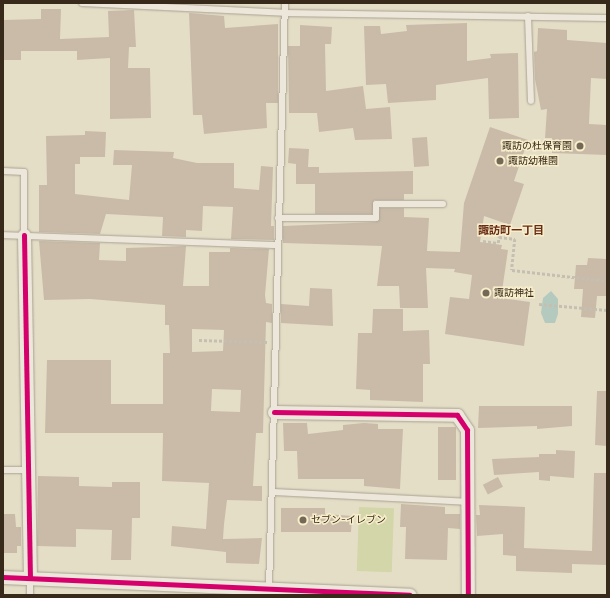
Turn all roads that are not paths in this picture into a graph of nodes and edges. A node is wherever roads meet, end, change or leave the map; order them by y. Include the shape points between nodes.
1 (82, 3) edge
2 (285, 3) edge
3 (284, 13) junction
4 (528, 16) junction
5 (607, 18) edge
6 (530, 101) dead end
7 (3, 171) edge
8 (444, 204) dead end
9 (278, 218) junction
10 (3, 235) edge
11 (24, 235) junction
12 (277, 245) junction
13 (274, 412) junction
14 (3, 470) edge
15 (28, 470) junction
16 (272, 492) junction
17 (468, 502) junction
18 (3, 577) edge
19 (30, 578) junction
20 (269, 592) edge
21 (30, 595) edge
22 (410, 595) edge
23 (468, 595) edge

1 - 3 lane
2 - 3 lane
3 - 4 lane
3 - 9 lane
4 - 5 lane
4 - 6 lane
7 - 11 lane via 24,172
8 - 9 lane via 376,204 376,218
9 - 12 lane
10 - 11 lane
11 - 12 lane
11 - 15 street
12 - 13 lane
13 - 16 lane
13 - 17 street via 457,415 467,430
14 - 15 lane
15 - 19 street
16 - 17 lane
16 - 20 lane
17 - 23 street
18 - 19 street
19 - 20 street
19 - 21 lane
20 - 22 street

